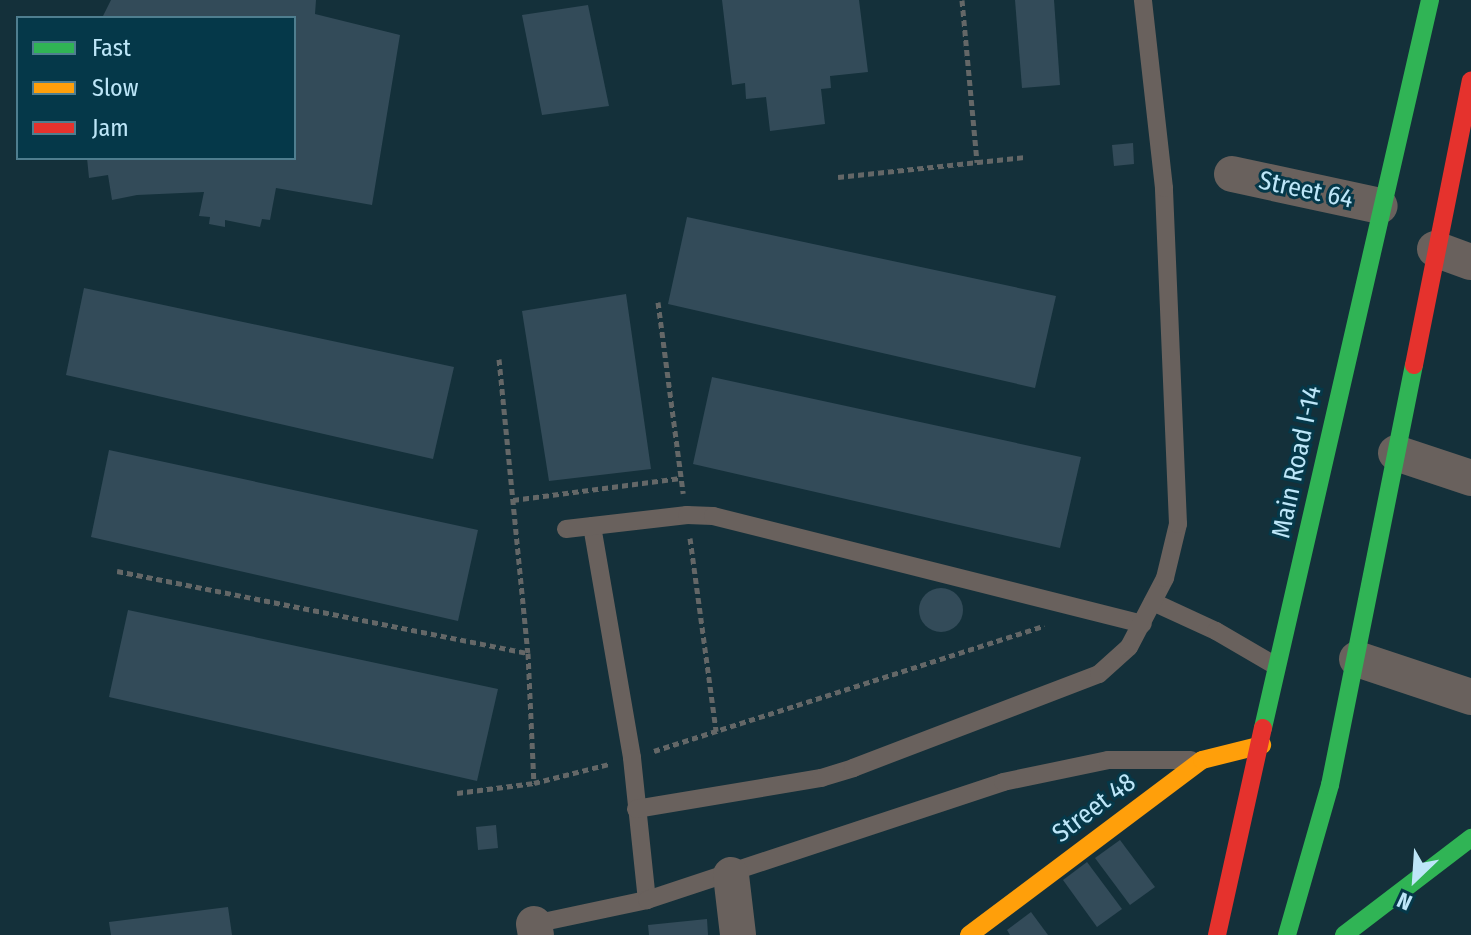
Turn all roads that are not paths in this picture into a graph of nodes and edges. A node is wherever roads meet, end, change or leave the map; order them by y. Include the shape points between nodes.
1 (1143, 0) edge
2 (1419, 2) edge
3 (1471, 81) edge
4 (1232, 174) dead end
5 (1380, 206) junction
6 (1435, 249) junction
7 (1471, 262) edge
8 (1396, 453) junction
9 (1471, 478) edge
10 (592, 526) junction
11 (566, 529) dead end
12 (1153, 602) junction
13 (1143, 624) junction
14 (1357, 659) junction
15 (1279, 667) junction
16 (1471, 697) edge
17 (1262, 745) junction
18 (1202, 760) junction
19 (636, 809) junction
20 (1471, 838) edge
21 (731, 875) junction
22 (647, 900) junction
23 (529, 929) edge
24 (738, 935) edge
25 (969, 935) edge
26 (1217, 935) edge
27 (1287, 935) edge
28 (1344, 935) edge

1 - 12 lane via 1164,188 1178,524 1165,578
2 - 5 main road, Main Road I-14
3 - 6 main road
4 - 5 street, Street 64
5 - 15 main road, Main Road I-14
6 - 7 street
6 - 8 main road
8 - 9 street
8 - 14 main road
10 - 11 lane
10 - 13 lane via 713,516
10 - 19 lane
12 - 13 lane
12 - 15 lane
13 - 19 lane via 1129,647 1099,674 853,768
14 - 16 street
14 - 27 main road via 1330,785
15 - 17 main road, Main Road I-14
17 - 18 main road, Street 48
17 - 26 main road, Main Road I-14
18 - 21 lane via 1108,760 1003,782
18 - 25 main road, Street 48
19 - 22 lane
20 - 28 main road
21 - 22 lane
21 - 24 street
22 - 23 lane

